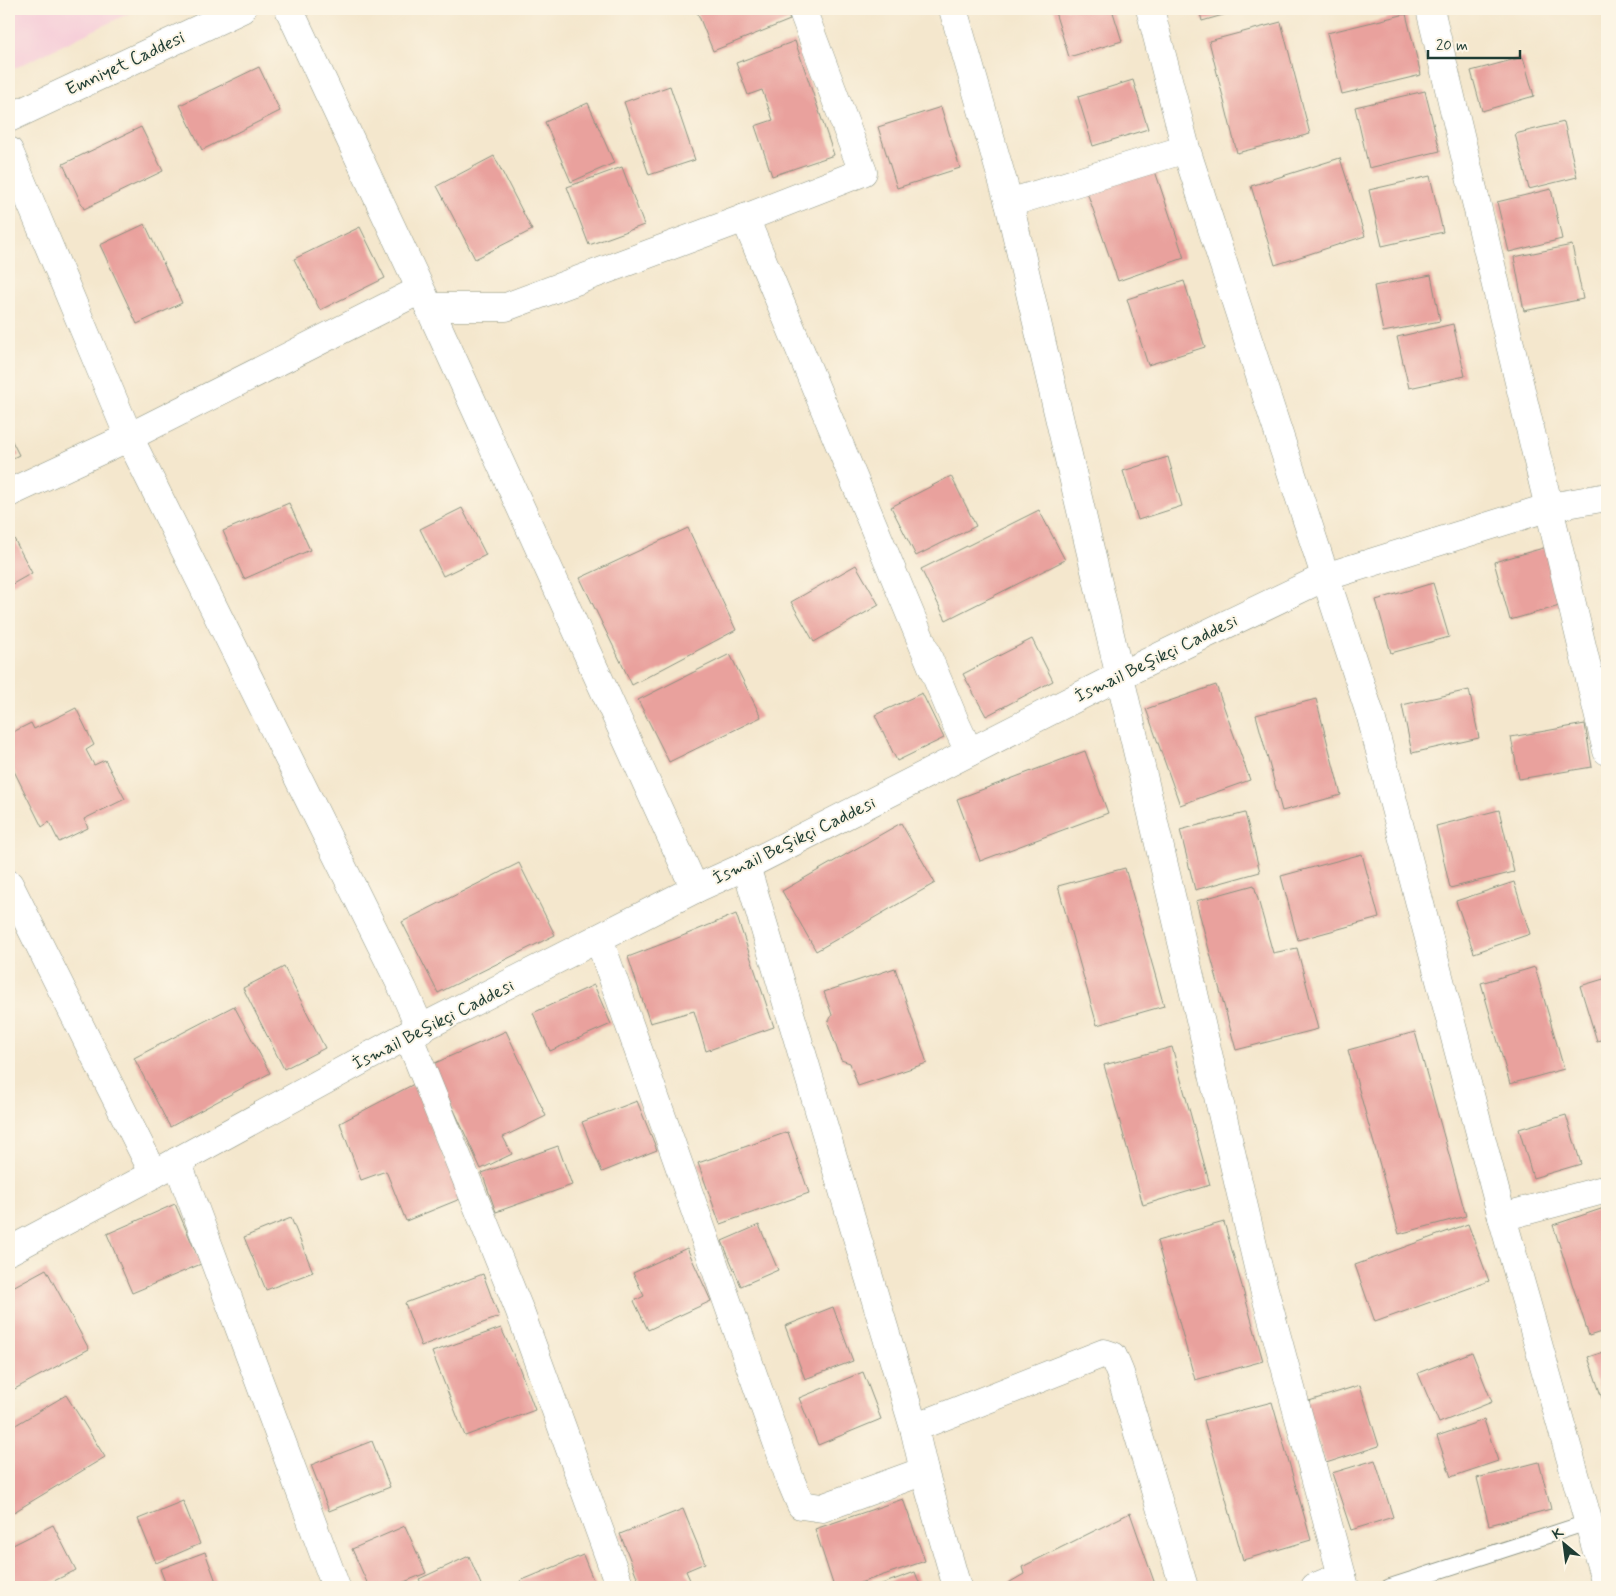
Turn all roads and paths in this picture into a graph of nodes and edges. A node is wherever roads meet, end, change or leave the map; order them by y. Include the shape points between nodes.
1 (242, 9) edge
2 (289, 9) edge
3 (802, 9) edge
4 (953, 9) edge
5 (1150, 9) edge
6 (1430, 9) edge
7 (9, 118) edge
8 (1186, 149) junction
9 (9, 151) edge
10 (1009, 203) junction
11 (745, 218) junction
12 (424, 299) junction
13 (129, 436) junction
14 (9, 493) edge
15 (1607, 498) edge
16 (1550, 506) junction
17 (1325, 577) junction
18 (1120, 674) junction
19 (1607, 751) edge
20 (969, 752) junction
21 (746, 866) junction
22 (9, 884) edge
23 (695, 889) junction
24 (599, 939) junction
25 (415, 1033) junction
26 (166, 1168) junction
27 (1607, 1189) edge
28 (1502, 1216) junction
29 (9, 1251) edge
30 (914, 1428) junction
31 (924, 1471) junction
32 (1588, 1522) junction
33 (1343, 1582) edge
34 (336, 1587) edge
35 (620, 1587) edge
36 (957, 1587) edge
37 (1184, 1587) edge
38 (1315, 1587) edge
39 (1389, 1587) edge
40 (1607, 1587) edge

1 - 7 street, Emniyet Caddesi
2 - 12 street
3 - 11 street via 863,172
4 - 10 street
5 - 8 street
6 - 16 street
8 - 10 street
8 - 17 street
9 - 13 street
10 - 18 street
11 - 12 street via 506,306
11 - 20 street
12 - 13 street
12 - 23 street
13 - 14 street
13 - 25 street via 403,989
15 - 16 street, İsmail Beşikçi Caddesi
16 - 17 street, İsmail Beşikçi Caddesi
16 - 19 street
17 - 18 street, İsmail Beşikçi Caddesi
17 - 28 street via 1371,718
18 - 20 street, İsmail Beşikçi Caddesi
18 - 33 street via 1258,1267
20 - 21 street, İsmail Beşikçi Caddesi
21 - 23 street, İsmail Beşikçi Caddesi
21 - 30 street
22 - 26 street
23 - 24 street, İsmail Beşikçi Caddesi
24 - 25 street, İsmail Beşikçi Caddesi
24 - 31 street via 801,1505 822,1508
25 - 26 street, İsmail Beşikçi Caddesi
25 - 35 street
26 - 29 street, İsmail Beşikçi Caddesi
26 - 34 street
27 - 28 street
28 - 32 street
30 - 31 street
30 - 37 street via 1104,1353 1114,1356
31 - 36 street
32 - 39 lane
32 - 40 street
33 - 38 street

